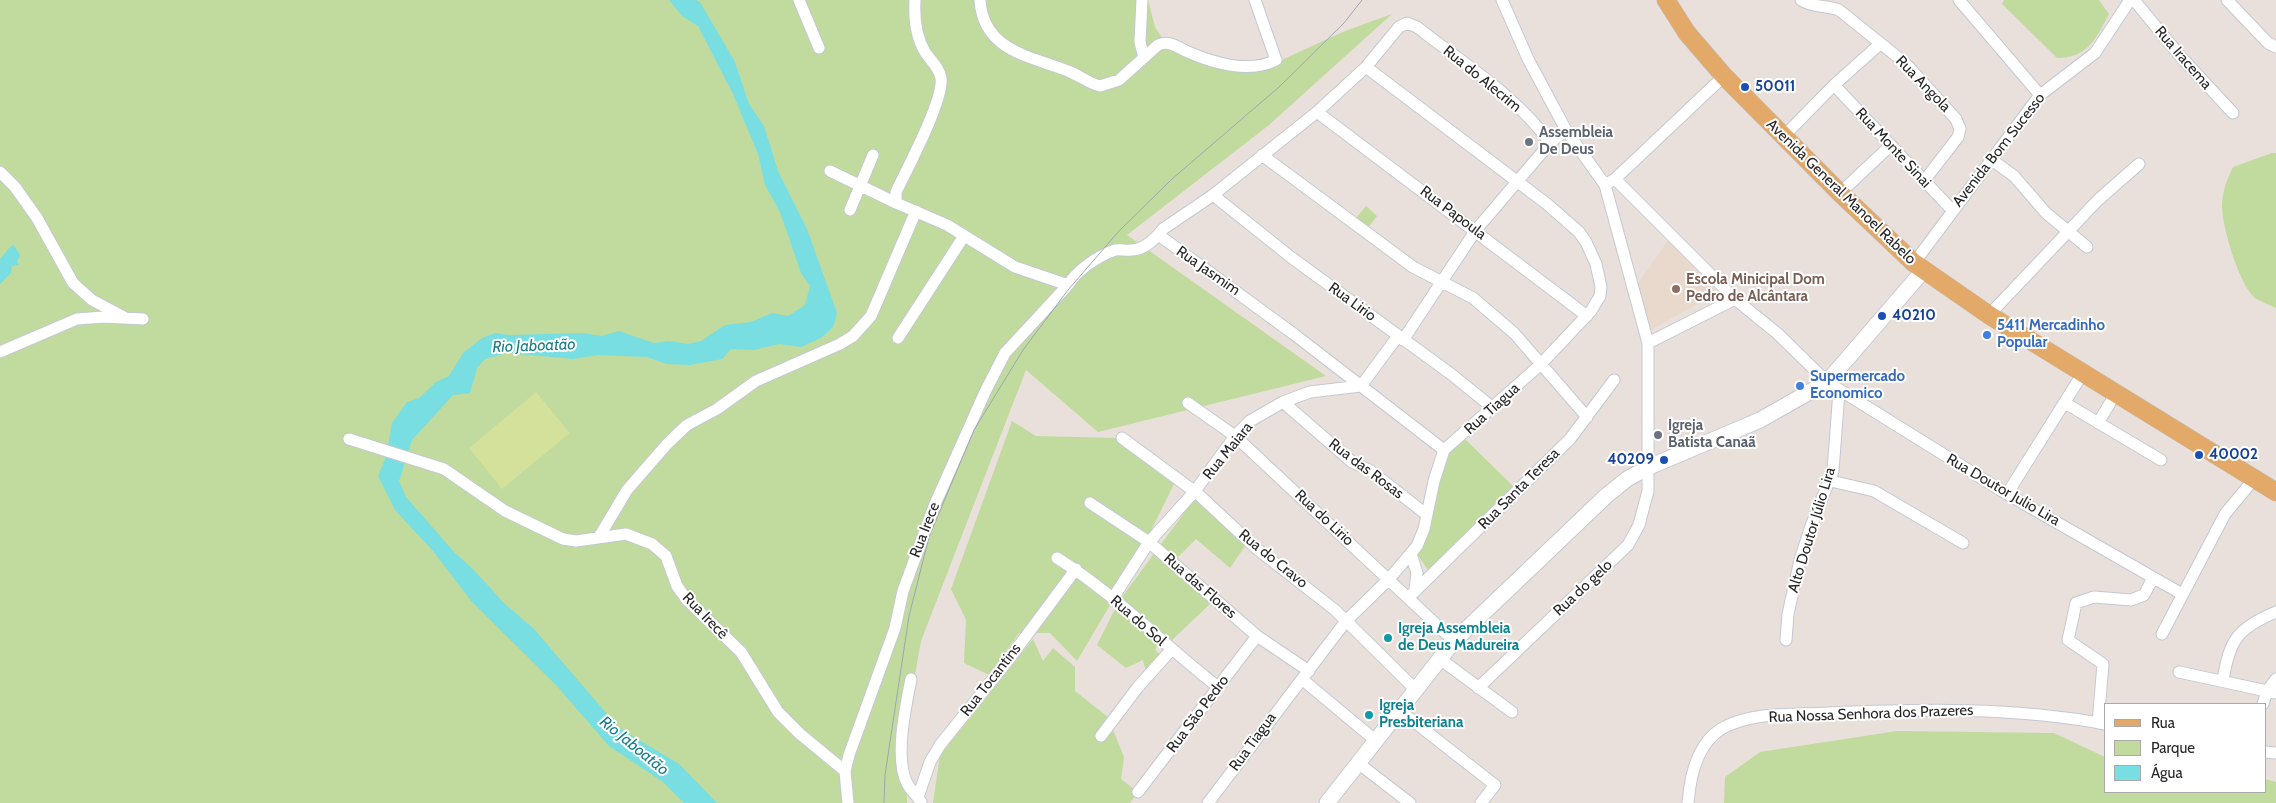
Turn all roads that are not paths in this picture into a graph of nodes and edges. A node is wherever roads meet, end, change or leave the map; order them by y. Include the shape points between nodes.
1 (798, 0) edge
2 (915, 0) edge
3 (980, 0) edge
4 (1142, 0) edge
5 (1255, 0) edge
6 (1502, 0) edge
7 (1666, 0) edge
8 (1801, 0) edge
9 (1959, 0) edge
10 (2130, 0) edge
11 (2134, 0) edge
12 (2227, 0) edge
13 (1880, 44) junction
14 (2276, 47) edge
15 (819, 48) dead end
16 (1144, 58) junction
17 (1366, 67) junction
18 (1724, 76) junction
19 (1834, 85) junction
20 (2040, 95) junction
21 (1317, 112) junction
22 (2233, 113) dead end
23 (1566, 130) junction
24 (1784, 136) junction
25 (1550, 143) junction
26 (1890, 146) junction
27 (873, 155) dead end
28 (1262, 155) junction
29 (1992, 160) junction
30 (2139, 164) dead end
31 (830, 171) dead end
32 (0, 172) edge
33 (1615, 179) junction
34 (1924, 181) junction
35 (1518, 183) junction
36 (1605, 184) junction
37 (862, 185) junction
38 (1840, 193) junction
39 (1213, 195) junction
40 (896, 203) junction
41 (850, 210) dead end
42 (1952, 210) junction
43 (916, 211) junction
44 (1476, 230) junction
45 (2068, 232) junction
46 (964, 236) junction
47 (1160, 236) junction
48 (2086, 247) dead end
49 (1919, 267) junction
50 (1440, 282) junction
51 (1068, 285) junction
52 (1736, 299) junction
53 (1989, 314) junction
54 (1587, 316) junction
55 (124, 317) junction
56 (143, 319) dead end
57 (898, 338) dead end
58 (1401, 338) junction
59 (1648, 343) junction
60 (0, 352) edge
61 (1541, 364) junction
62 (2083, 373) junction
63 (1614, 380) dead end
64 (1361, 386) junction
65 (1834, 387) junction
66 (2116, 393) junction
67 (1283, 402) junction
68 (1188, 403) dead end
69 (2064, 403) junction
70 (1493, 408) junction
71 (1587, 417) junction
72 (2098, 422) junction
73 (1236, 436) junction
74 (1122, 438) dead end
75 (349, 439) dead end
76 (1444, 450) junction
77 (2161, 460) dead end
78 (1649, 466) junction
79 (2254, 479) junction
80 (1830, 481) junction
81 (1195, 491) junction
82 (2276, 492) edge
83 (2007, 494) junction
84 (1090, 503) dead end
85 (1427, 515) junction
86 (599, 537) junction
87 (1149, 542) junction
88 (1963, 543) dead end
89 (1411, 554) junction
90 (1056, 558) dead end
91 (1076, 570) junction
92 (2153, 578) junction
93 (1389, 579) junction
94 (1412, 594) junction
95 (2182, 594) junction
96 (1113, 598) junction
97 (2276, 612) edge
98 (1346, 621) junction
99 (2162, 634) dead end
100 (1257, 636) junction
101 (1786, 640) dead end
102 (1454, 641) junction
103 (1171, 650) junction
104 (1440, 660) junction
105 (2179, 672) dead end
106 (1306, 675) junction
107 (911, 679) dead end
108 (2276, 679) edge
109 (2222, 681) junction
110 (1218, 687) junction
111 (1478, 688) junction
112 (1416, 690) junction
113 (2272, 692) edge
114 (2264, 703) edge
115 (1399, 710) junction
116 (1512, 712) dead end
117 (2101, 723) edge
118 (1101, 736) dead end
119 (1375, 740) junction
120 (1358, 764) junction
121 (845, 771) junction
122 (1138, 792) dead end
123 (920, 800) edge
124 (848, 803) edge
125 (1208, 803) edge
126 (1327, 803) edge
127 (1410, 803) edge
128 (1481, 803) edge
129 (1688, 803) edge

1 - 15 street
2 - 40 street via 914,22 924,50 937,67 941,86 896,192
3 - 16 street via 986,24 1010,50 1094,84 1112,84
4 - 16 street via 1140,42
5 - 16 street via 1276,60 1250,67 1240,66 1199,56 1166,43 1158,45
6 - 23 street via 1528,59
7 - 18 main road, Avenida General Manoel Rabelo via 1687,33
8 - 13 street, Rua Angola via 1812,6 1839,10
9 - 20 street
10 - 20 street, Avenida Bom Sucesso via 2095,53
11 - 22 street, Rua Iracema
12 - 14 street via 2268,44
13 - 19 street
13 - 34 street, Rua Angola via 1914,72 1956,119 1960,129 1958,137
17 - 21 street
17 - 25 street, Rua do Alecrim via 1399,27 1407,23 1513,102
17 - 35 street, Rua Tiagua
18 - 24 main road, Avenida General Manoel Rabelo
18 - 33 street
19 - 24 street
19 - 26 street, Rua Monte Sinai
20 - 29 street, Avenida Bom Sucesso
21 - 28 street
21 - 44 street, Rua Papoula
23 - 25 street
23 - 36 street
24 - 38 main road, Avenida General Manoel Rabelo
25 - 35 street
26 - 34 street, Rua Monte Sinai
26 - 38 street
27 - 37 street
28 - 39 street
28 - 50 street via 1368,236
29 - 42 street, Avenida Bom Sucesso
29 - 45 street via 2014,176
30 - 45 street
31 - 37 street
32 - 55 street via 37,218 73,283 92,300
33 - 36 street
33 - 52 street, Rua Doutor Julio Lira
34 - 42 street, Rua Monte Sinai
35 - 44 street
35 - 54 street, Rua Tiagua via 1561,216 1586,242 1596,264 1601,287 1598,304
36 - 59 street, Rua do gelo
37 - 40 street
37 - 41 street
38 - 49 main road, Avenida General Manoel Rabelo
39 - 47 street via 1168,226
39 - 58 street, Rua Lirio
40 - 43 street
42 - 49 street, Avenida Bom Sucesso
43 - 46 street
43 - 86 street via 871,316 853,336 756,381 717,409 686,425 627,490
44 - 50 street
44 - 54 street, Rua Papoula
45 - 48 street
45 - 53 street
46 - 51 street via 1015,266
46 - 57 street
47 - 51 street, Rua Irece via 1134,250 1118,249 1109,253 1074,275
47 - 64 street, Rua Jasmim
49 - 53 main road, Avenida General Manoel Rabelo
49 - 65 main road
50 - 58 street
50 - 61 street via 1473,298 1514,333
51 - 121 street, Rua Irece via 1006,354 985,392 932,513 903,591 895,628
52 - 59 street
52 - 65 street, Rua Doutor Julio Lira
53 - 62 main road, Avenida General Manoel Rabelo
54 - 61 street, Rua Tiagua
55 - 56 street
55 - 60 street via 77,320
58 - 64 street
58 - 70 street, Rua Lirio
59 - 78 street, Rua do gelo
61 - 70 street, Rua Tiagua
61 - 71 street
62 - 66 main road, Avenida General Manoel Rabelo
62 - 69 street
63 - 71 street, Rua Santa Teresa
64 - 67 street, Rua Maiara via 1310,392
64 - 76 street, Rua Jasmim
65 - 78 main road
65 - 80 street, Alto Doutor Júlio Lira
65 - 83 street, Rua Doutor Julio Lira
66 - 72 street
66 - 79 main road, Avenida General Manoel Rabelo
67 - 73 street, Rua Maiara via 1250,421
67 - 85 street, Rua das Rosas via 1352,462 1370,471
68 - 73 street, Rua do Lirio
69 - 72 street
69 - 83 street
70 - 76 street, Rua Tiagua
71 - 94 street, Rua Santa Teresa via 1512,498
72 - 77 street
73 - 81 street, Rua Maiara
73 - 93 street, Rua do Lirio
74 - 81 street, Rua do Cravo
75 - 86 street, Rua Irecê via 444,469 505,511 549,534 576,541
76 - 85 street, Rua Tiagua
78 - 102 main road via 1598,502
78 - 111 street, Rua do gelo via 1644,511 1628,545
79 - 82 main road, Avenida General Manoel Rabelo
79 - 95 street via 2225,514
80 - 88 street via 1874,491
80 - 101 street, Alto Doutor Júlio Lira via 1811,526 1795,578
81 - 87 street, Rua Maiara
81 - 98 street, Rua do Cravo via 1257,549
83 - 92 street, Rua Doutor Julio Lira
84 - 87 street, Rua das Flores
85 - 89 street, Rua Tiagua via 1422,536
86 - 121 street, Rua Irecê via 626,534 660,549 687,600 741,652 778,712
87 - 96 street, Rua Maiara
87 - 100 street, Rua das Flores
89 - 93 street, Rua Tiagua
89 - 94 street via 1416,573
90 - 91 street, Rua do Sol
91 - 96 street, Rua do Sol
91 - 123 street, Rua Tocantins via 940,745 930,762
92 - 95 street, Rua Doutor Julio Lira
92 - 117 street via 2144,595 2131,600 2094,597 2076,603 2068,640 2103,664
93 - 94 street, Rua do Lirio
93 - 98 street, Rua Tiagua
94 - 102 street, Rua do Lirio
95 - 99 street
96 - 103 street, Rua do Sol
97 - 109 street via 2249,626 2233,641
98 - 106 street, Rua Tiagua
98 - 112 street, Rua do Cravo
100 - 106 street, Rua das Flores
100 - 110 street, Rua São Pedro
102 - 104 main road
103 - 110 street, Rua do Sol
103 - 118 street
104 - 111 street
104 - 112 main road
105 - 109 street
106 - 119 street, Rua das Flores
106 - 125 street, Rua Tiagua
107 - 123 street, Rua Tocantins via 903,724 903,770 907,783
108 - 113 street
109 - 113 street
110 - 122 street, Rua São Pedro
111 - 116 street
112 - 115 main road
113 - 114 street
115 - 119 main road
115 - 128 street via 1495,785
117 - 129 street, Rua Nossa Senhora dos Prazeres via 1976,710 1850,712 1752,719 1720,730 1710,738 1693,770
119 - 120 main road
120 - 126 main road
120 - 127 street
121 - 124 street, Rua Irece

